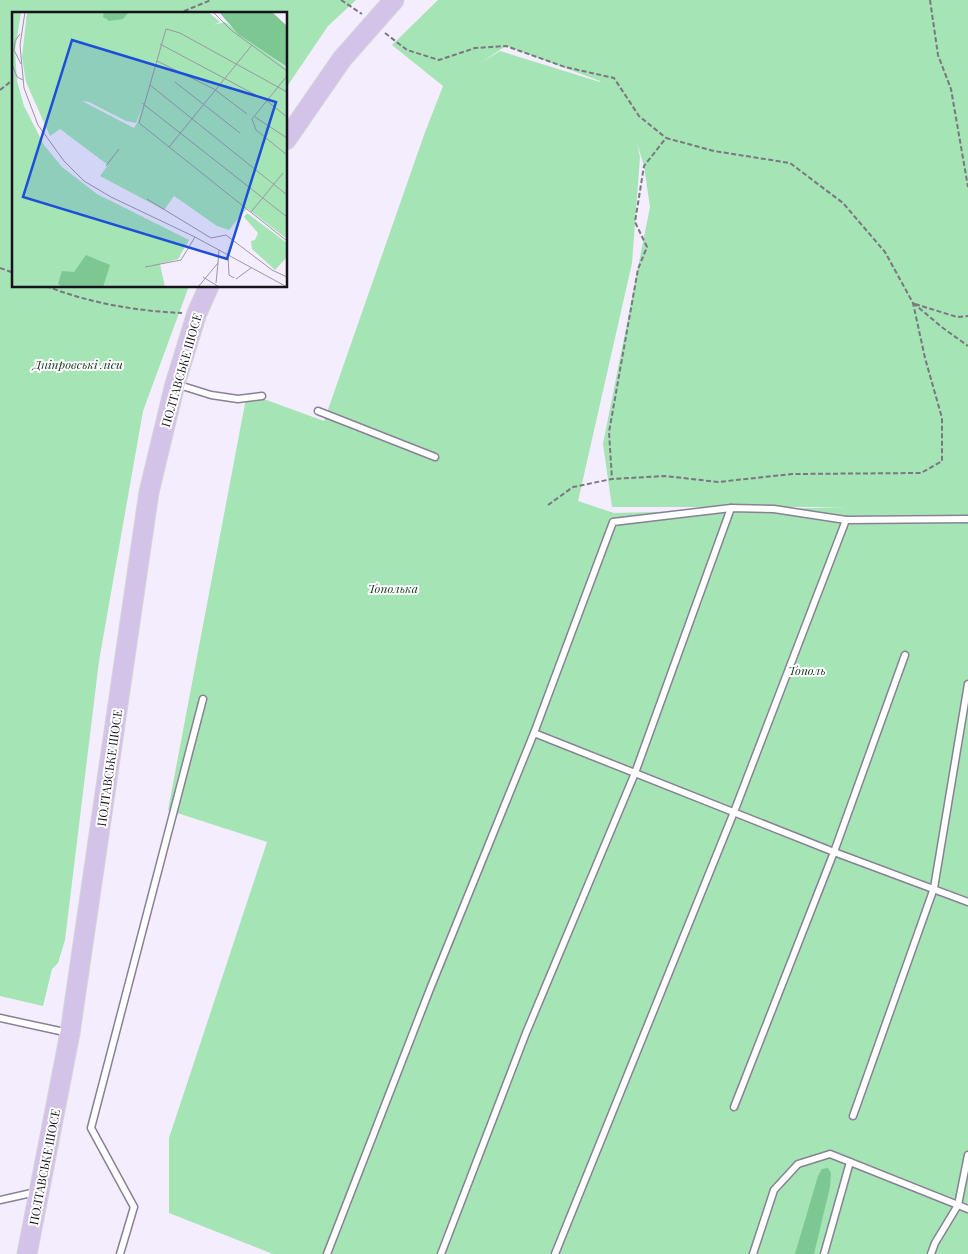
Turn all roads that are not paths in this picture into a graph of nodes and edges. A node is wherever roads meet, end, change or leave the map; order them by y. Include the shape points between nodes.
1 (394, 0) edge
2 (288, 137) edge
3 (208, 288) edge
4 (175, 384) junction
5 (262, 396) dead end
6 (318, 411) dead end
7 (434, 457) dead end
8 (731, 508) junction
9 (968, 518) edge
10 (846, 520) junction
11 (905, 655) dead end
12 (968, 684) edge
13 (203, 699) dead end
14 (534, 733) junction
15 (635, 773) junction
16 (734, 812) junction
17 (834, 852) junction
18 (934, 888) junction
19 (968, 902) edge
20 (0, 1018) edge
21 (70, 1033) junction
22 (734, 1106) dead end
23 (853, 1116) dead end
24 (968, 1155) edge
25 (850, 1162) junction
26 (40, 1191) junction
27 (0, 1200) edge
28 (958, 1205) junction
29 (968, 1209) edge
30 (25, 1252) edge
31 (120, 1254) edge
32 (326, 1254) edge
33 (441, 1254) edge
34 (555, 1254) edge
35 (753, 1254) edge
36 (824, 1254) edge
37 (931, 1254) edge

1 - 2 main road via 342,59
3 - 4 main road, ПОЛТАВСЬКЕ ШОСЕ
4 - 5 lane via 238,399
4 - 21 main road, ПОЛТАВСЬКЕ ШОСЕ via 149,492
6 - 7 lane
8 - 10 lane via 774,509
8 - 14 lane via 613,522
8 - 15 lane
9 - 10 lane
10 - 16 lane
11 - 17 lane
12 - 18 lane
13 - 31 lane via 91,1128 134,1207
14 - 15 lane
14 - 32 lane
15 - 16 lane
15 - 33 lane via 526,1034
16 - 17 lane
16 - 34 lane
17 - 18 lane
17 - 22 lane
18 - 19 lane
18 - 23 lane
20 - 21 lane
21 - 26 main road, ПОЛТАВСЬКЕ ШОСЕ
24 - 28 lane
25 - 28 lane
25 - 35 lane via 830,1154 798,1164 774,1190
25 - 36 lane
26 - 27 lane
26 - 30 main road, ПОЛТАВСЬКЕ ШОСЕ
28 - 29 lane
28 - 37 lane

